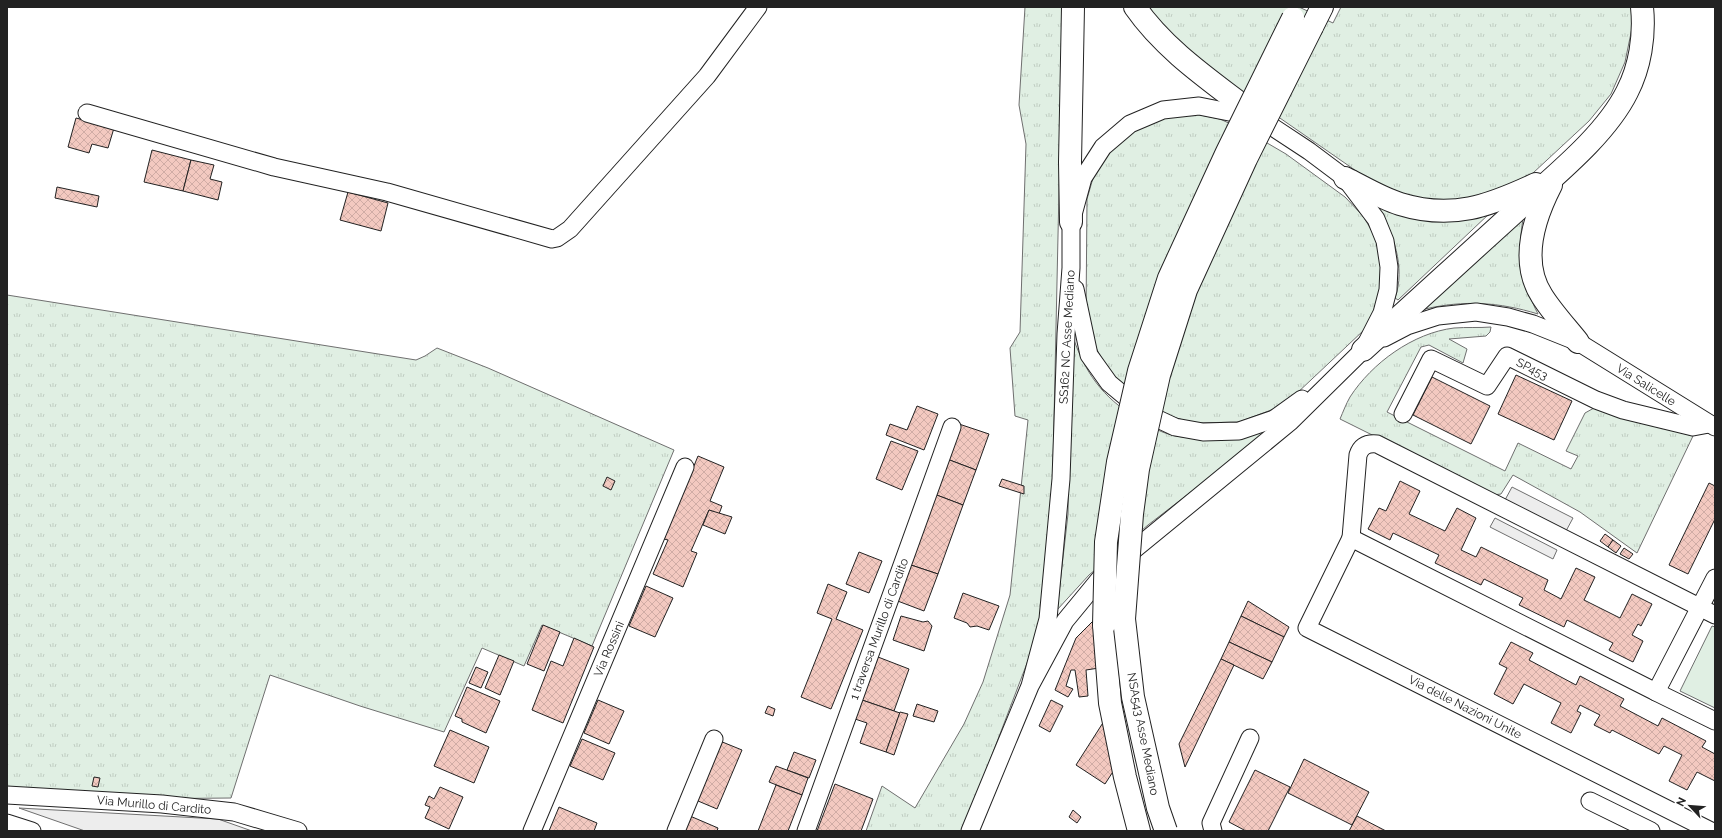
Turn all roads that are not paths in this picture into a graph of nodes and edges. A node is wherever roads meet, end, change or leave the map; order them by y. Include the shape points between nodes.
1 (758, 7) edge
2 (1073, 7) edge
3 (1135, 7) edge
4 (1322, 7) edge
5 (1642, 7) edge
6 (1295, 13) edge
7 (88, 113) dead end
8 (1259, 118) junction
9 (1557, 174) junction
10 (1345, 178) junction
11 (1071, 222) junction
12 (1071, 268) junction
13 (1578, 342) junction
14 (1363, 350) junction
15 (1329, 382) junction
16 (1403, 414) dead end
17 (1712, 426) edge
18 (952, 427) dead end
19 (685, 467) dead end
20 (1351, 538) junction
21 (1715, 578) edge
22 (1699, 608) junction
23 (1715, 615) edge
24 (1030, 686) junction
25 (1656, 692) junction
26 (1715, 721) edge
27 (714, 738) dead end
28 (1250, 738) dead end
29 (7, 795) edge
30 (1590, 801) dead end
31 (979, 811) junction
32 (7, 823) edge
33 (32, 831) edge
34 (298, 831) edge
35 (532, 831) edge
36 (676, 831) edge
37 (806, 831) edge
38 (970, 831) edge
39 (973, 831) edge
40 (1139, 831) edge
41 (1166, 831) edge
42 (1212, 831) edge
43 (1651, 831) edge
44 (1711, 831) edge

1 - 7 street via 702,82 570,229 552,239 387,192 274,167
2 - 11 highway
3 - 8 highway via 1148,26 1174,53
4 - 41 highway, NSA543 Asse Mediano, bridge via 1246,159 1186,290 1159,375 1138,469 1124,619 1135,705 1158,808
5 - 9 highway via 1640,56 1627,92 1604,126
6 - 40 highway, NSA543 Asse Mediano, bridge via 1169,278 1139,371 1118,462 1106,542 1104,626 1110,703
8 - 10 street, SS162 NC Asse Mediano
8 - 11 street, SS162 NC Asse Mediano via 1199,106 1163,110 1130,124 1103,147 1083,178
9 - 10 highway via 1510,196 1472,209 1452,211 1400,204
9 - 13 highway via 1542,202 1533,228 1532,274 1541,295
9 - 14 highway
10 - 14 street, SS162 NC Asse Mediano via 1376,219 1385,241 1389,267 1388,290 1382,313
11 - 12 street, SS162 NC Asse Mediano
12 - 15 street via 1089,355 1109,383 1145,413 1175,427 1203,432 1239,430 1274,419
12 - 24 street, SS162 NC Asse Mediano via 1061,480 1048,618
13 - 14 street, Via Salicelle via 1533,324 1476,312 1438,316 1407,326
13 - 17 street, Via Salicelle
14 - 15 street, SS162 NC Asse Mediano
15 - 24 street, SS162 NC Asse Mediano via 1290,422 1102,576 1065,622
16 - 17 street, SP453 via 1431,359 1487,386 1507,356 1596,400 1623,410 1693,427
18 - 37 street, 1 traversa Murillo di Cardito
19 - 35 street, Via Rossini
20 - 22 street, Via delle Nazioni Unite via 1358,455 1362,447 1371,443 1377,444
20 - 25 street
20 - 44 street, Via delle Nazioni Unite via 1307,628
21 - 22 street
22 - 23 street, Via delle Nazioni Unite
22 - 25 street
24 - 31 street, SS162 NC Asse Mediano
25 - 26 street
27 - 36 street
28 - 42 street via 1211,823
29 - 34 street, Via Murillo di Cardito via 162,804 234,812
30 - 43 street
31 - 38 street, SS162 NC Asse Mediano
31 - 39 street, SS162 NC Asse Mediano
32 - 33 street

